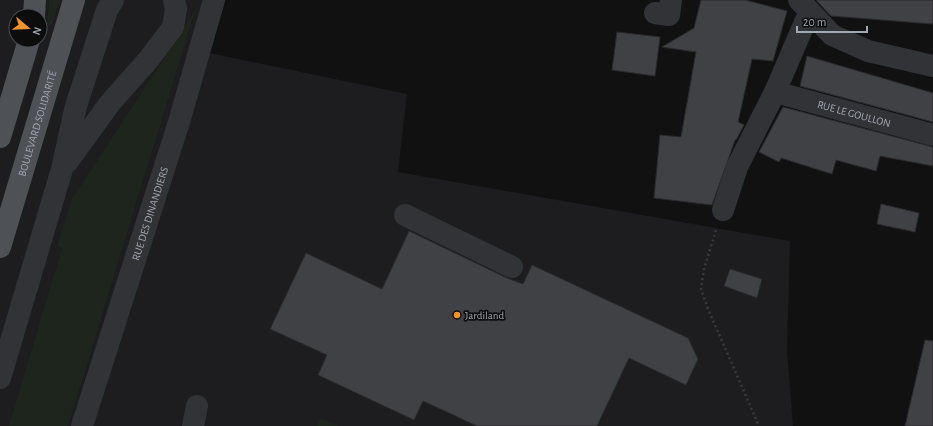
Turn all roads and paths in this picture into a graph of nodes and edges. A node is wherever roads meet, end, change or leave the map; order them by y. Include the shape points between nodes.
1 (74, 0) edge
2 (113, 0) edge
3 (174, 0) edge
4 (214, 0) edge
5 (803, 4) edge
6 (28, 48) edge
7 (933, 66) edge
8 (775, 92) junction
9 (933, 135) edge
10 (0, 137) edge
11 (62, 169) junction
12 (723, 210) joint
13 (405, 215) dead end
14 (0, 247) edge
15 (512, 267) dead end
16 (0, 378) edge
17 (82, 426) edge
18 (758, 426) edge

1 - 14 main road, BOULEVARD SOLIDARITÉ
2 - 11 street via 107,10 76,106
3 - 11 street via 176,10 173,27 110,103
4 - 17 street, RUE DES DINANDIERS via 179,122
5 - 7 street via 832,35 868,51
5 - 8 street via 805,22
6 - 10 main road
8 - 9 street, RUE LE GOULLON
8 - 12 street via 736,167
11 - 16 street
12 - 18 path via 704,269 701,289
13 - 15 street

